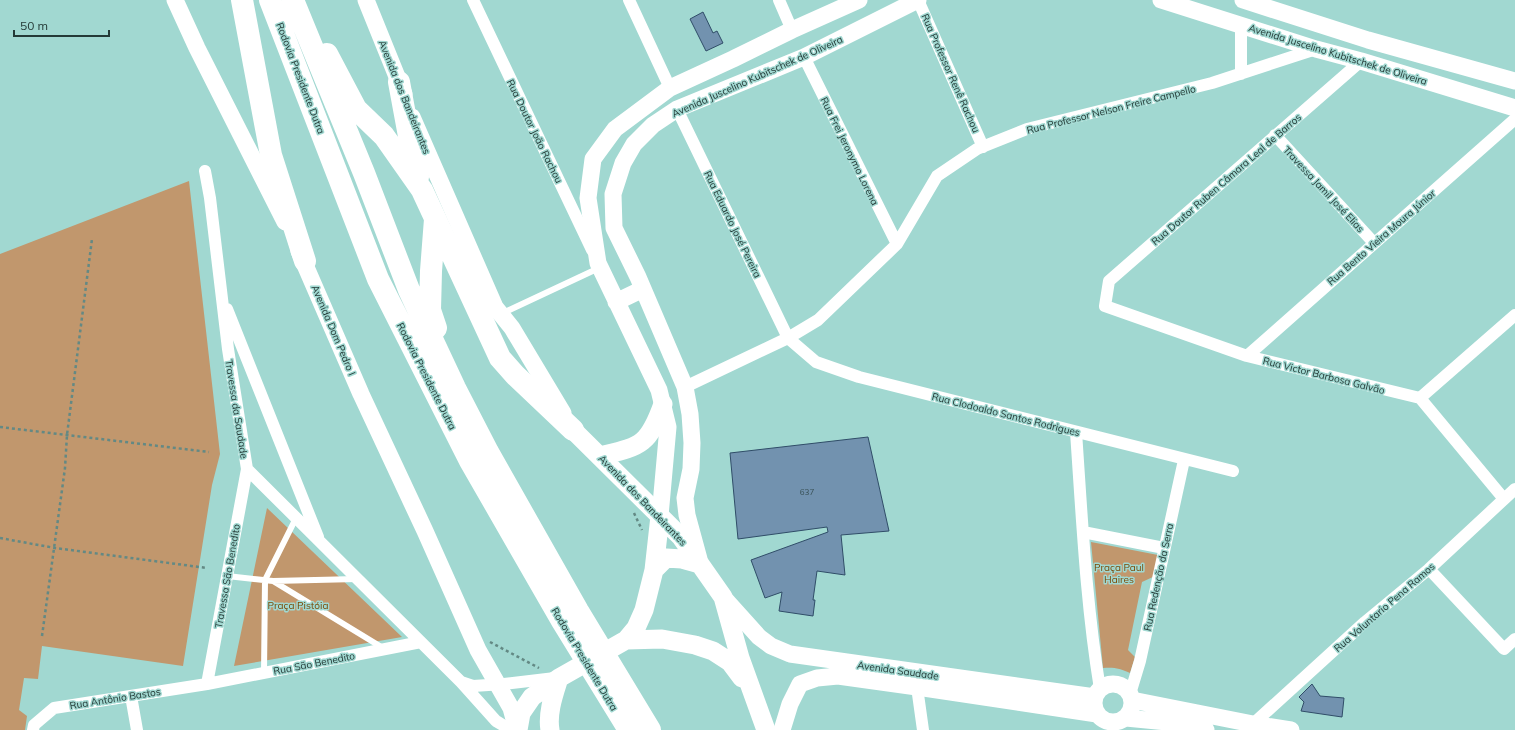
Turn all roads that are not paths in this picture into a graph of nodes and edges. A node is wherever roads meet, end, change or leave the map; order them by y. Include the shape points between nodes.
1 (175, 0) edge
2 (242, 0) edge
3 (270, 0) edge
4 (293, 0) edge
5 (298, 0) edge
6 (366, 0) edge
7 (473, 0) edge
8 (630, 0) edge
9 (779, 0) edge
10 (859, 0) edge
11 (918, 0) edge
12 (1161, 0) edge
13 (1243, 0) edge
14 (1241, 25) junction
15 (792, 30) junction
16 (1316, 48) junction
17 (1413, 53) junction
18 (804, 57) junction
19 (733, 60) junction
20 (1361, 61) junction
21 (1241, 74) junction
22 (1406, 74) junction
23 (1515, 81) edge
24 (400, 82) junction
25 (744, 82) junction
26 (670, 88) junction
27 (1515, 108) edge
28 (677, 110) junction
29 (1515, 119) edge
30 (1275, 135) junction
31 (983, 147) junction
32 (205, 171) dead end
33 (422, 190) junction
34 (444, 193) junction
35 (436, 218) junction
36 (1374, 243) junction
37 (897, 244) junction
38 (304, 262) junction
39 (599, 265) junction
40 (643, 289) junction
41 (221, 293) junction
42 (616, 302) junction
43 (1105, 306) joint
44 (504, 312) junction
45 (1515, 315) edge
46 (512, 328) junction
47 (788, 338) junction
48 (1247, 356) junction
49 (685, 387) junction
50 (455, 388) junction
51 (1420, 398) junction
52 (663, 404) junction
53 (573, 430) junction
54 (1076, 432) junction
55 (600, 456) junction
56 (1184, 460) junction
57 (247, 469) junction
58 (1233, 471) dead end
59 (1515, 489) edge
60 (1504, 499) junction
61 (660, 516) junction
62 (296, 518) junction
63 (1082, 532) junction
64 (320, 542) junction
65 (1164, 548) junction
66 (700, 564) junction
67 (1429, 569) junction
68 (654, 570) junction
69 (227, 576) junction
70 (357, 579) junction
71 (265, 580) junction
72 (273, 581) junction
73 (723, 597) junction
74 (1515, 639) edge
75 (626, 640) junction
76 (421, 642) junction
77 (384, 649) junction
78 (264, 673) junction
79 (559, 678) junction
80 (461, 682) junction
81 (207, 684) junction
82 (497, 684) junction
83 (916, 687) junction
84 (1097, 693) junction
85 (754, 695) junction
86 (131, 696) junction
87 (1131, 697) junction
88 (1097, 714) junction
89 (1126, 718) junction
90 (1253, 724) junction
91 (33, 730) edge
92 (137, 730) edge
93 (511, 730) edge
94 (518, 730) edge
95 (550, 730) edge
96 (629, 730) edge
97 (650, 730) edge
98 (766, 730) edge
99 (782, 730) edge
100 (923, 730) edge
101 (1206, 730) edge
102 (1291, 730) edge

1 - 38 main road, Avenida Dom Pedro I via 196,48
2 - 38 highway via 272,155
3 - 96 highway, Rodovia Presidente Dutra via 378,279 470,461 562,621
4 - 50 highway, Rodovia Presidente Dutra via 409,290
5 - 33 highway via 356,109 384,136
6 - 24 main road, Avenida dos Bandeirantes
7 - 39 street, Rua Doutor João Rachou
8 - 26 street
9 - 15 street
10 - 15 main road
11 - 18 main road, Avenida Juscelino Kubitschek de Oliveira
11 - 31 street, Rua Professor Renê Rachou
12 - 14 main road, Avenida Juscelino Kubitschek de Oliveira
13 - 17 main road
14 - 16 main road, Avenida Juscelino Kubitschek de Oliveira
14 - 21 street
15 - 19 main road
16 - 20 main road, Avenida Juscelino Kubitschek de Oliveira
16 - 21 street, Rua Professor Nelson Freire Campello
17 - 22 main road
17 - 23 main road
18 - 25 main road, Avenida Juscelino Kubitschek de Oliveira
18 - 37 street, Rua Frei Jeronymo Lorena
19 - 25 main road
19 - 26 main road
20 - 22 main road, Avenida Juscelino Kubitschek de Oliveira
20 - 30 street, Rua Doutor Ruben Câmara Leal de Barros
21 - 31 street, Rua Professor Nelson Freire Campello via 1212,84 1027,128
22 - 27 main road, Avenida Juscelino Kubitschek de Oliveira
24 - 33 highway via 411,147
24 - 34 main road, Avenida dos Bandeirantes via 415,126
25 - 28 main road, Avenida Juscelino Kubitschek de Oliveira
26 - 39 main road via 615,129 593,160 588,198
28 - 40 main road, Avenida Juscelino Kubitschek de Oliveira via 653,124 634,144 623,163 613,194 614,228
28 - 47 street, Rua Eduardo José Pereira
29 - 36 street, Rua Bento Vieira Moura Júnior
30 - 36 street, Travessa Jamil José Elias
30 - 43 street, Rua Doutor Ruben Câmara Leal de Barros via 1109,281
31 - 37 street, Rua Professor Nelson Freire Campello via 937,176
32 - 41 street, Travessa da Saudade
33 - 35 highway
34 - 44 street, Avenida dos Bandeirantes via 454,200
34 - 46 main road, Avenida dos Bandeirantes via 495,307
35 - 50 highway via 430,310
35 - 53 highway via 500,358
36 - 48 street, Rua Bento Vieira Moura Júnior
37 - 47 street, Rua Professor Nelson Freire Campello via 818,320
38 - 82 main road, Avenida Dom Pedro I via 361,394
39 - 42 main road
39 - 44 lane
40 - 42 main road
40 - 49 main road, Avenida Juscelino Kubitschek de Oliveira
41 - 57 street, Travessa da Saudade
41 - 64 street, Travessa da Saudade
42 - 52 main road via 659,390
43 - 48 street, Rua Victor Barbosa Galvão
44 - 46 street, Avenida dos Bandeirantes
45 - 51 street
46 - 53 main road, Avenida dos Bandeirantes
47 - 49 street, Rua Professor Nelson Freire Campello
47 - 54 street, Rua Clodoaldo Santos Rodrigues via 816,362 859,376
48 - 51 street, Rua Victor Barbosa Galvão
49 - 66 main road, Avenida Juscelino Kubitschek de Oliveira via 692,443 691,469 685,498
50 - 97 highway, Rodovia Presidente Dutra via 570,597
51 - 60 street
52 - 55 main road via 655,427 647,438 633,447
52 - 61 main road via 668,427
53 - 55 main road, Avenida dos Bandeirantes
54 - 56 street, Rua Clodoaldo Santos Rodrigues
54 - 63 street
55 - 61 main road, Avenida dos Bandeirantes
56 - 58 street, Rua Clodoaldo Santos Rodrigues
56 - 65 street, Rua Redenção da Serra
57 - 62 street, Travessa da Saudade
57 - 69 street, Travessa São Benedito
59 - 60 street, Rua Voluntario Pena Ramos
60 - 67 street, Rua Voluntario Pena Ramos
61 - 66 main road, Avenida dos Bandeirantes via 681,537
61 - 68 main road
62 - 64 street, Travessa da Saudade
62 - 71 lane
63 - 65 street
63 - 84 street
64 - 70 street, Travessa da Saudade
65 - 87 street, Rua Redenção da Serra
66 - 68 main road via 666,558
66 - 73 main road, Avenida dos Bandeirantes
67 - 74 street via 1504,649
67 - 90 street, Rua Voluntario Pena Ramos via 1365,622
68 - 75 main road via 644,610 636,628
69 - 71 lane
69 - 81 street, Travessa São Benedito
70 - 72 lane
70 - 76 street, Travessa da Saudade
71 - 72 lane
71 - 78 lane
72 - 77 lane
73 - 84 main road, Avenida Saudade via 759,637 771,646 790,654
73 - 85 main road, Avenida dos Bandeirantes via 740,658
75 - 79 main road
75 - 85 main road via 662,639 695,644 713,651 730,662
76 - 77 street, Rua São Benedito
76 - 80 street, Travessa da Saudade
77 - 78 street, Rua São Benedito
78 - 81 street, Rua São Benedito
79 - 82 street
79 - 94 main road via 532,697 521,713
79 - 95 main road via 548,722
80 - 82 street via 473,686
80 - 93 street, Travessa da Saudade via 496,722
81 - 86 street, Rua Antônio Bastos
82 - 94 main road, Avenida Dom Pedro I via 511,708
83 - 88 main road, Avenida Saudade
83 - 99 main road, Avenida Saudade via 838,676 817,678 800,684 790,704
83 - 100 street
84 - 87 main road, Avenida Saudade via 1110,684 1116,684 1122,686
84 - 88 main road
85 - 98 main road, Avenida dos Bandeirantes
86 - 91 street, Rua Antônio Bastos via 54,708 34,725
86 - 92 street
87 - 89 main road via 1132,707
87 - 90 main road, Avenida Saudade
88 - 89 main road, Avenida Saudade via 1107,722 1120,722
89 - 101 main road, Avenida Saudade via 1177,723
90 - 102 main road, Avenida Saudade

